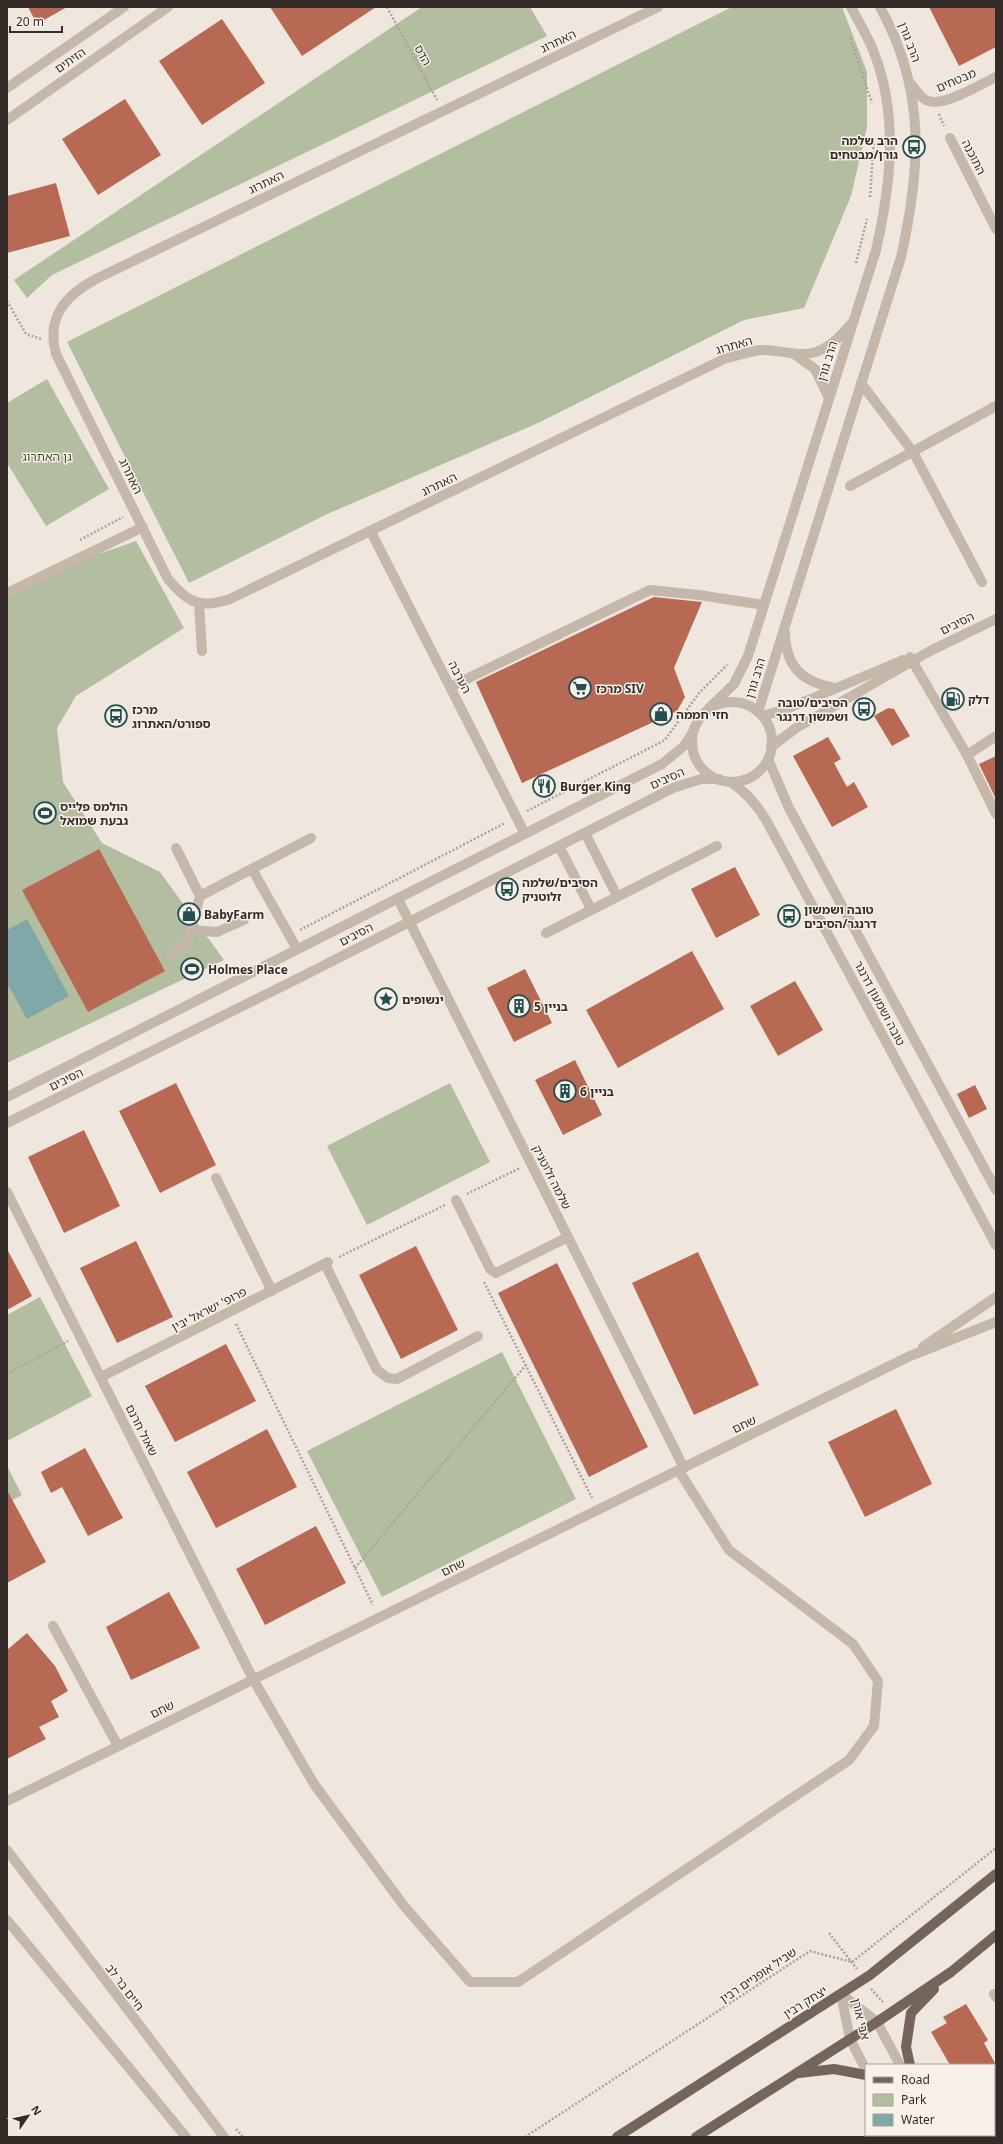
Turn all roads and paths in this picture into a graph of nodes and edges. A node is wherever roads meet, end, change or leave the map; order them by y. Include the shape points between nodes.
1 (124, 7) edge
2 (168, 7) edge
3 (387, 7) edge
4 (658, 7) edge
5 (851, 7) edge
6 (880, 7) edge
7 (111, 11) edge
8 (850, 36) dead end
9 (996, 77) edge
10 (910, 83) junction
11 (7, 88) edge
12 (934, 103) junction
13 (873, 108) dead end
14 (443, 111) junction
15 (7, 120) edge
16 (875, 130) dead end
17 (950, 138) joint
18 (870, 199) dead end
19 (868, 214) dead end
20 (996, 229) edge
21 (855, 266) dead end
22 (7, 301) edge
23 (853, 322) junction
24 (53, 343) junction
25 (791, 352) junction
26 (861, 383) junction
27 (829, 398) junction
28 (996, 406) edge
29 (912, 452) junction
30 (850, 486) dead end
31 (143, 527) junction
32 (371, 532) junction
33 (982, 582) dead end
34 (7, 593) edge
35 (199, 604) junction
36 (764, 605) junction
37 (996, 619) edge
38 (785, 625) junction
39 (202, 651) dead end
40 (911, 659) junction
41 (732, 660) dead end
42 (450, 687) junction
43 (835, 688) junction
44 (708, 709) junction
45 (760, 714) junction
46 (693, 732) junction
47 (996, 736) edge
48 (771, 747) junction
49 (967, 755) junction
50 (768, 759) junction
51 (719, 779) junction
52 (732, 782) junction
53 (996, 814) edge
54 (517, 817) junction
55 (585, 833) junction
56 (525, 834) junction
57 (311, 838) dead end
58 (559, 846) junction
59 (717, 846) dead end
60 (176, 848) dead end
61 (252, 869) junction
62 (200, 896) junction
63 (617, 896) junction
64 (398, 898) junction
65 (591, 910) junction
66 (244, 920) dead end
67 (409, 922) junction
68 (192, 930) junction
69 (546, 933) dead end
70 (290, 936) junction
71 (297, 949) junction
72 (171, 954) dead end
73 (7, 1097) edge
74 (7, 1123) edge
75 (530, 1163) junction
76 (216, 1178) dead end
77 (996, 1190) edge
78 (7, 1192) edge
79 (456, 1200) junction
80 (445, 1205) junction
81 (448, 1212) dead end
82 (568, 1237) junction
83 (996, 1245) edge
84 (327, 1263) junction
85 (480, 1275) dead end
86 (272, 1291) junction
87 (996, 1297) edge
88 (230, 1313) junction
89 (996, 1322) edge
90 (79, 1335) junction
91 (478, 1336) dead end
92 (910, 1356) junction
93 (526, 1365) junction
94 (7, 1374) edge
95 (101, 1378) junction
96 (681, 1470) junction
97 (599, 1510) junction
98 (355, 1568) junction
99 (379, 1618) junction
100 (53, 1626) dead end
101 (253, 1679) junction
102 (118, 1746) junction
103 (7, 1801) edge
104 (996, 1848) edge
105 (7, 1850) edge
106 (996, 1874) edge
107 (7, 1920) edge
108 (996, 1936) edge
109 (951, 1972) junction
110 (841, 1994) junction
111 (878, 2022) junction
112 (850, 2038) junction
113 (899, 2064) edge
114 (910, 2064) edge
115 (865, 2068) edge
116 (797, 2074) junction
117 (865, 2075) edge
118 (186, 2137) edge
119 (224, 2137) edge
120 (525, 2137) edge
121 (617, 2137) edge
122 (696, 2137) edge

1 - 7 street, הזיתים
2 - 15 street, הזיתים
3 - 14 path, הדס
4 - 14 street, האתרוג
5 - 23 street, הרב גורן via 873,50 885,88 890,133 888,191 876,250
6 - 10 street, הרב גורן via 897,40
7 - 11 street, הזיתים
8 - 13 path
9 - 12 street, מבטחים
10 - 12 street, מבטחים via 920,96
10 - 26 street, הרב גורן via 917,132 913,194 901,257
12 - 17 path
14 - 24 street, האתרוג via 81,287 68,299 57,317 52,330
16 - 18 path
17 - 20 street, התוכנה
19 - 21 path
22 - 24 path via 26,334
23 - 25 street, האתרוג via 836,342 803,354
23 - 27 street, הרב גורן
24 - 31 street, האתרוג via 56,354
25 - 27 street via 815,369
25 - 32 street, האתרוג via 760,350 724,359
26 - 29 street
26 - 38 street, הרב גורן
27 - 36 street, הרב גורן
28 - 29 street
29 - 30 street
29 - 33 street
31 - 34 street
31 - 35 street, האתרוג via 168,579 188,599
32 - 35 street, האתרוג via 230,599 214,604
32 - 42 street, הערבה
35 - 39 street
36 - 42 street via 650,590
36 - 44 street, הרב גורן via 740,675 728,693
37 - 40 street, הסיבים
38 - 43 street via 785,644 792,664 808,680
38 - 45 street, הרב גורן
40 - 43 street, הסיבים
40 - 48 street, הסיבים via 796,728
40 - 49 street
41 - 54 path via 700,693 665,740
42 - 54 street, הערבה
43 - 45 street, הסיבים via 788,708
44 - 45 street via 733,702 746,705
44 - 46 street via 696,723
45 - 48 street via 771,736
46 - 51 street via 694,755 700,766 708,774
46 - 56 street, הסיבים via 684,746 662,764
47 - 49 street
48 - 50 street
49 - 53 street
50 - 52 street via 753,776
50 - 77 street, טובה ושמעון דרנגר via 790,808
51 - 52 street
51 - 55 street, הסיבים via 689,781
52 - 83 street, טובה ושמעון דרנגר via 748,796 766,820
54 - 56 street, הערבה
54 - 70 path
55 - 58 street, הסיבים
55 - 63 street
56 - 64 street, הסיבים
57 - 61 street
58 - 65 street
58 - 67 street, הסיבים
59 - 63 street
60 - 62 street
61 - 62 street
61 - 70 street
62 - 68 street
63 - 65 street
64 - 67 street, שלמה זלוטניק
64 - 71 street, הסיבים
65 - 69 street
66 - 68 street via 217,932
67 - 74 street, הסיבים
67 - 75 street, שלמה זלוטניק
68 - 72 street via 187,943
70 - 71 street
71 - 73 street, הסיבים
75 - 79 path
75 - 82 street, שלמה זלוטניק
76 - 86 street
78 - 90 street, שאול חרנם
79 - 80 path
79 - 82 street via 490,1269 496,1273
80 - 81 path
80 - 84 path
82 - 96 street, שלמה זלוטניק
84 - 86 street, פרופ' ישראל יבין
84 - 91 street via 377,1370 388,1378 397,1378
85 - 93 path
86 - 88 street, פרופ' ישראל יבין
87 - 92 street, שחם
88 - 95 street, פרופ' ישראל יבין
88 - 98 path
89 - 92 street, שחם
90 - 94 path
90 - 95 street, שאול חרנם
92 - 96 street, שחם
93 - 97 path
93 - 98 path
95 - 101 street, שאול חרנם
96 - 97 street, שחם
96 - 101 street, שאול חרנם via 729,1550 852,1644 878,1681 874,1726 849,1760 518,1982 470,1982 434,1941 404,1906 314,1784
97 - 99 street, שחם
98 - 99 path
99 - 101 street, שחם
100 - 102 street
101 - 102 street, שחם
102 - 103 street, שחם
104 - 120 path, שביל אופניים רבין via 852,1962 810,1951
105 - 119 street, חיים בר לב
106 - 110 main road, יצחק רבין via 870,1975
107 - 118 street
108 - 109 main road
109 - 111 main road
109 - 114 main road via 911,2013 906,2047
110 - 111 street, אבי אורן
110 - 112 street, אבי אורן
110 - 121 main road, יצחק רבין
111 - 112 main road
111 - 113 street, אבי אורן
112 - 115 street, אבי אורן
112 - 116 main road
116 - 117 main road via 834,2069
116 - 122 main road

